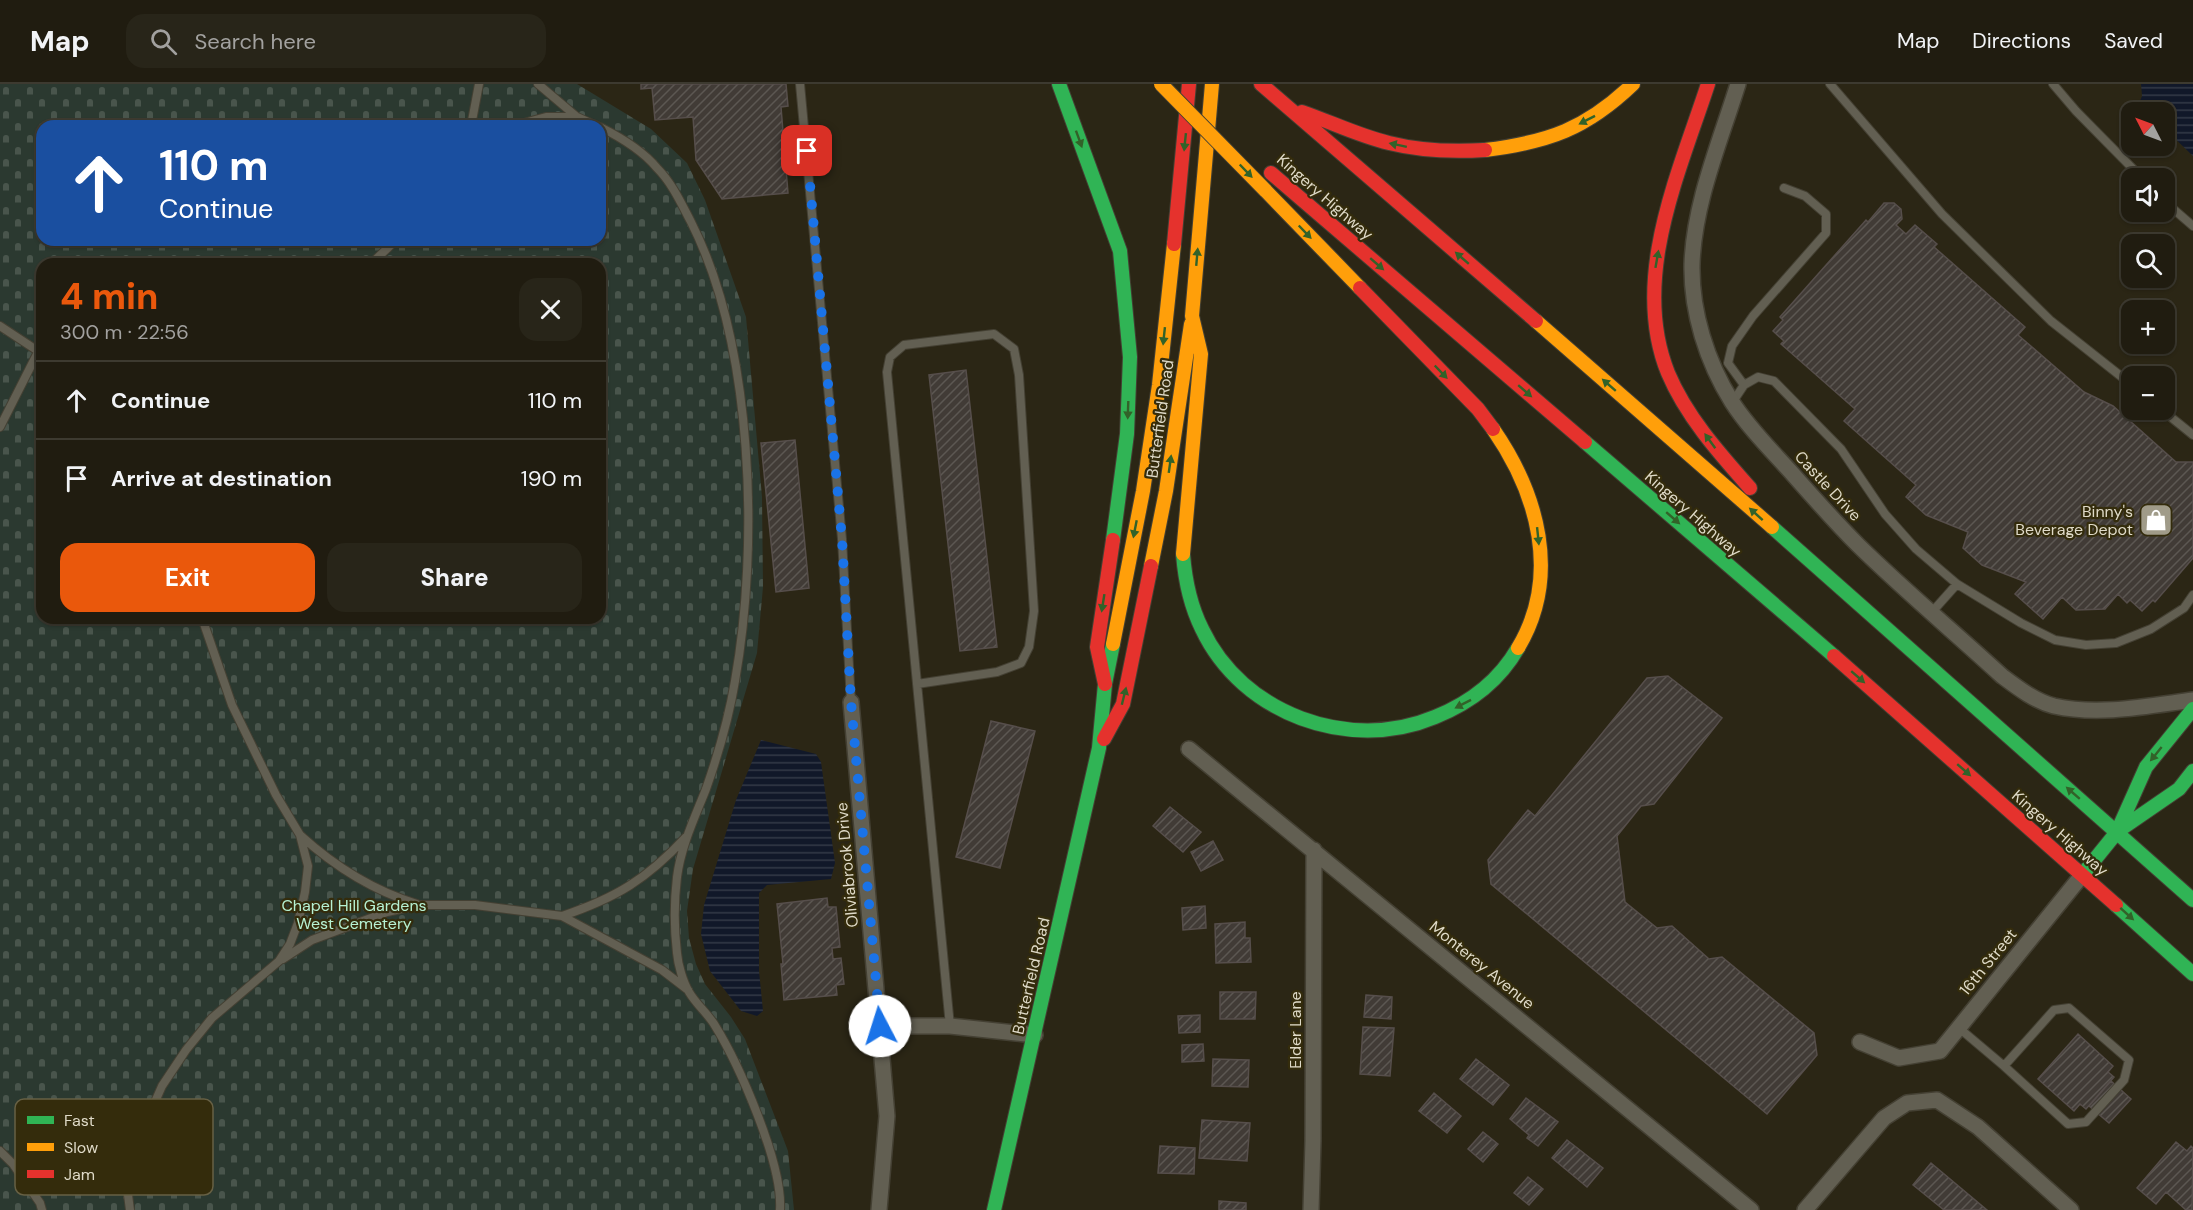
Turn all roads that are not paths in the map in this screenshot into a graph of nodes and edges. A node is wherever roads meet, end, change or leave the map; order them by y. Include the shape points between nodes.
1 (479, 84) edge
2 (538, 84) edge
3 (800, 84) edge
4 (1059, 84) edge
5 (1161, 84) edge
6 (1168, 84) edge
7 (1189, 84) edge
8 (1212, 84) edge
9 (1261, 84) edge
10 (1633, 84) edge
11 (1708, 84) edge
12 (1738, 84) edge
13 (1830, 84) edge
14 (2053, 84) edge
15 (1287, 106) junction
16 (577, 117) junction
17 (472, 120) edge
18 (535, 120) edge
19 (583, 120) edge
20 (606, 132) edge
21 (2132, 168) edge
22 (1784, 188) dead end
23 (2175, 210) edge
24 (2193, 226) edge
25 (390, 246) edge
26 (378, 258) edge
27 (1192, 316) junction
28 (0, 326) edge
29 (36, 350) edge
30 (36, 360) edge
31 (2121, 376) edge
32 (1744, 385) junction
33 (1732, 403) junction
34 (2174, 420) edge
35 (0, 427) edge
36 (2193, 435) edge
37 (1957, 584) junction
38 (2193, 595) edge
39 (1932, 612) junction
40 (204, 624) edge
41 (917, 684) junction
42 (1105, 684) junction
43 (1957, 692) junction
44 (2193, 700) edge
45 (851, 702) joint
46 (2193, 709) edge
47 (1099, 748) junction
48 (1188, 749) dead end
49 (2193, 771) edge
50 (2117, 832) junction
51 (300, 834) junction
52 (687, 836) junction
53 (1314, 850) junction
54 (2083, 874) junction
55 (2193, 900) edge
56 (419, 904) junction
57 (562, 916) junction
58 (279, 961) junction
59 (2193, 974) edge
60 (688, 990) junction
61 (880, 1026) junction
62 (950, 1026) junction
63 (1959, 1028) junction
64 (1035, 1035) junction
65 (1860, 1042) dead end
66 (2004, 1066) junction
67 (156, 1099) edge
68 (0, 1151) edge
69 (15, 1167) edge
70 (34, 1195) edge
71 (128, 1195) edge
72 (42, 1210) edge
73 (130, 1210) edge
74 (780, 1210) edge
75 (879, 1210) edge
76 (994, 1210) edge
77 (1311, 1210) edge
78 (1751, 1210) edge
79 (1805, 1210) edge
80 (2070, 1210) edge

1 - 17 lane
2 - 16 lane
3 - 45 lane via 842,539
4 -> 42 main road via 1120,251 1130,357 1127,434 1097,647
5 -> 27 main road, bridge via 1478,409 1516,466 1532,501 1539,534 1540,570 1533,611 1519,645 1501,673 1474,698 1410,727 1349,730 1313,723 1280,710 1245,685 1221,661 1194,615 1183,572 1201,354
6 -> 54 main road, Kingery Highway
7 -> 42 main road, Butterfield Road via 1159,384 1143,490
27 -> 8 main road, Butterfield Road
9 - 15 main road
10 -> 15 main road via 1599,113 1566,131 1496,150 1460,152 1399,145
43 -> 11 main road via 1776,517 1723,458 1675,387 1662,356 1654,272 1662,229
12 - 33 street, Castle Drive via 1698,218 1692,264 1704,345
13 - 31 lane via 1942,214 2051,321
14 - 21 lane
43 -> 15 main road
16 - 18 lane
16 - 19 lane
20 - 52 lane via 657,166 696,232 718,290 741,408 748,518 735,682 707,785
22 - 32 lane via 1805,196 1826,214 1826,233 1753,316 1732,346 1728,363
23 - 24 lane
25 - 26 lane
47 -> 27 main road, Butterfield Road via 1123,704 1167,491
28 - 29 lane
30 - 35 lane
32 - 33 lane
32 - 37 lane via 1758,377 1774,381 1841,449 1885,514 1916,549
33 - 39 street, Castle Drive via 1829,515
34 - 36 lane
37 - 38 lane via 2055,640 2086,645 2116,643 2151,629 2184,608
37 - 39 lane
39 - 44 street, Castle Drive via 2002,676 2028,694 2054,705 2086,710 2122,709
40 - 51 lane via 232,705 276,795
41 - 41 lane via 887,372 890,357 904,345 994,334 1014,349 1019,375 1034,611 1029,647 1021,663 997,672
41 - 62 lane
42 - 47 main road, Butterfield Road
50 -> 43 main road
45 - 61 street, Oliviabrook Drive
46 -> 50 main road, 16th Street via 2146,767
47 - 64 main road, Butterfield Road
48 - 53 street, Monterey Avenue
49 - 50 main road, 16th Street via 2179,789
50 - 54 main road, 16th Street
50 - 55 main road
51 - 56 lane via 314,848 366,882
51 - 58 lane via 308,866 305,892 298,923
52 - 57 lane via 644,877 619,893
52 - 60 lane via 677,876 674,920 677,957
53 - 77 street, Elder Lane
53 - 78 street, Monterey Avenue
54 -> 59 main road, Kingery Highway
54 - 63 street, 16th Street
56 - 57 lane via 475,905
56 - 58 lane via 312,940
57 - 60 lane via 662,970
58 - 67 lane via 212,1018 186,1050
60 - 74 lane via 735,1061 772,1160
61 - 62 street
61 - 75 street, Oliviabrook Drive via 887,1116
62 - 64 street
63 - 65 street, 16th Street via 1940,1051 1899,1058
63 - 66 lane
64 - 76 main road, Butterfield Road
66 - 66 lane via 2054,1010 2069,1008 2129,1060 2124,1080 2086,1122 2068,1124
68 - 69 lane
70 - 72 lane
71 - 73 lane
79 - 80 street via 1884,1118 1906,1103 1936,1100 1978,1127

